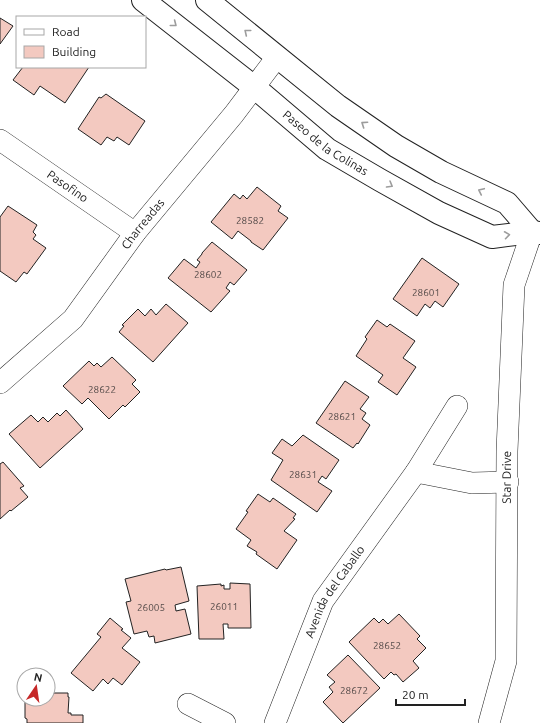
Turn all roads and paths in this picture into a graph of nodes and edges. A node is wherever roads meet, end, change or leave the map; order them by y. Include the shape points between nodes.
1 (143, 0) edge
2 (207, 0) edge
3 (277, 57) junction
4 (254, 87) junction
5 (0, 140) edge
6 (536, 232) edge
7 (136, 233) junction
8 (0, 383) edge
9 (457, 406) dead end
10 (416, 472) junction
11 (508, 482) junction
12 (188, 704) dead end
13 (225, 723) edge
14 (275, 723) edge
15 (489, 723) edge

1 -> 4 main road, Paseo de la Colinas
3 -> 2 main road
3 - 4 street, Charreadas
6 -> 3 main road via 507,203 441,172 396,146 338,106
4 -> 6 main road, Paseo de la Colinas via 328,149 439,213 492,237
4 - 7 street, Charreadas
5 - 7 street, Pasofino
6 - 11 street, Star Drive via 514,285
7 - 8 street, Charreadas via 73,319
9 - 10 street, Avenida del Caballo
10 - 11 street via 472,483
10 - 14 street, Avenida del Caballo via 323,601
11 - 15 street, Star Drive via 506,662
12 - 13 street

